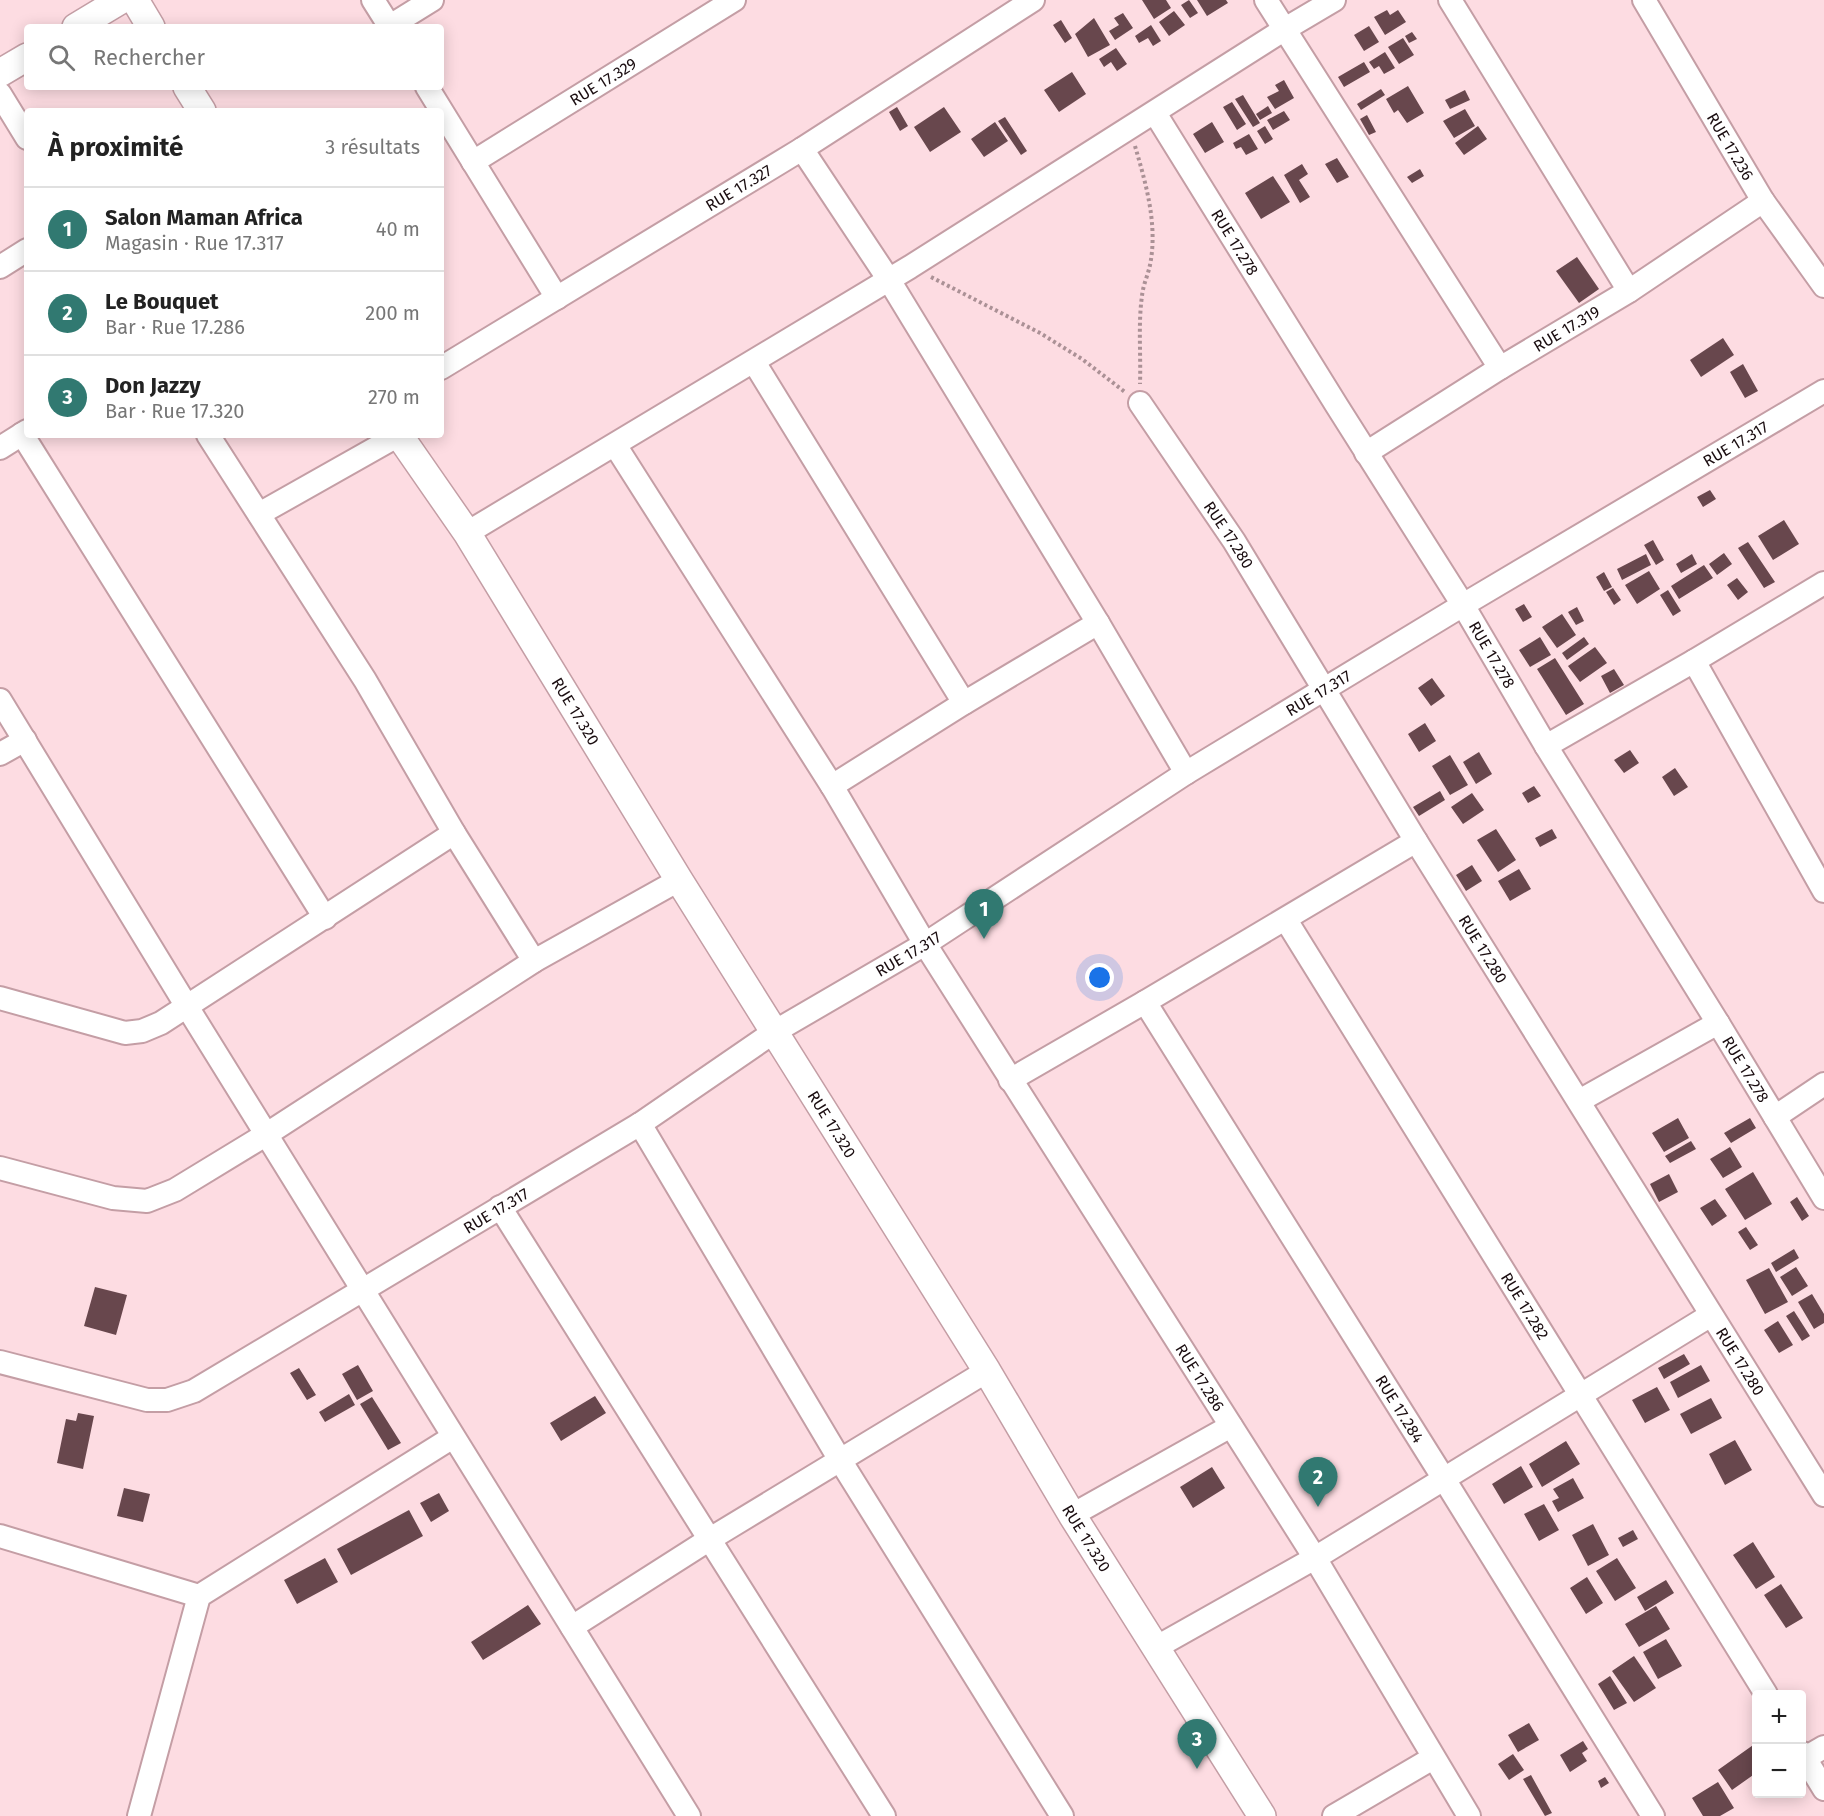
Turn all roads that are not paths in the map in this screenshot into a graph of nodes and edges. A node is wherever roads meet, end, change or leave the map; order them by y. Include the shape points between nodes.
1 (121, 0) edge
2 (135, 0) edge
3 (373, 0) edge
4 (432, 0) edge
5 (734, 0) edge
6 (1033, 0) edge
7 (1266, 0) edge
8 (1334, 0) edge
9 (1450, 0) edge
10 (1644, 0) edge
11 (1010, 6) edge
12 (81, 24) edge
13 (149, 24) edge
14 (388, 24) edge
15 (395, 24) edge
16 (1285, 29) junction
17 (24, 59) edge
18 (0, 74) edge
19 (189, 90) edge
20 (429, 90) edge
21 (0, 94) edge
22 (200, 108) edge
23 (440, 108) edge
24 (1155, 113) junction
25 (444, 115) edge
26 (24, 133) edge
27 (802, 149) junction
28 (473, 162) junction
29 (1763, 201) junction
30 (24, 252) edge
31 (0, 267) edge
32 (889, 280) junction
33 (1824, 286) edge
34 (1629, 291) junction
35 (557, 298) junction
36 (754, 362) junction
37 (444, 366) edge
38 (1500, 368) junction
39 (1824, 391) edge
40 (1140, 403) road end
41 (24, 434) edge
42 (28, 438) edge
43 (210, 438) edge
44 (394, 438) edge
45 (401, 438) edge
46 (615, 445) junction
47 (0, 448) edge
48 (1366, 453) junction
49 (259, 514) junction
50 (467, 533) junction
51 (1824, 583) edge
52 (1463, 605) junction
53 (1098, 623) junction
54 (1694, 661) junction
55 (1325, 688) junction
56 (0, 700) edge
57 (964, 704) junction
58 (24, 740) junction
59 (1546, 746) junction
60 (0, 754) edge
61 (1186, 773) junction
62 (832, 786) junction
63 (454, 833) junction
64 (1416, 841) junction
65 (679, 880) junction
66 (1824, 891) edge
67 (325, 918) junction
68 (1286, 920) junction
69 (925, 944) junction
70 (534, 962) junction
71 (0, 998) edge
72 (1145, 1002) junction
73 (186, 1005) junction
74 (1718, 1023) junction
75 (774, 1032) junction
76 (1010, 1080) junction
77 (1824, 1084) edge
78 (1579, 1101) junction
79 (1774, 1117) junction
80 (640, 1124) junction
81 (267, 1134) junction
82 (0, 1168) edge
83 (1824, 1198) edge
84 (500, 1207) junction
85 (364, 1291) junction
86 (1711, 1315) junction
87 (0, 1362) edge
88 (987, 1371) junction
89 (1580, 1394) junction
90 (1231, 1426) junction
91 (453, 1437) junction
92 (840, 1461) junction
93 (1444, 1479) junction
94 (1824, 1495) edge
95 (1072, 1515) junction
96 (0, 1536) edge
97 (710, 1539) junction
98 (1315, 1558) junction
99 (199, 1596) junction
100 (572, 1627) junction
101 (1155, 1648) junction
102 (1763, 1690) edge
103 (1810, 1753) edge
104 (1433, 1758) junction
105 (1824, 1789) edge
106 (139, 1816) edge
107 (689, 1816) edge
108 (884, 1816) edge
109 (1062, 1816) edge
110 (1262, 1816) edge
111 (1334, 1816) edge
112 (1469, 1816) edge
113 (1653, 1816) edge

1 - 12 street
2 - 13 street
3 - 14 street
4 - 15 street
5 - 28 street, RUE 17.329
6 - 11 street, RUE 17.327
7 - 16 street
8 - 16 street
9 - 34 street
10 - 29 street, RUE 17.236
11 - 27 street, RUE 17.327
16 - 24 street
16 - 38 street
17 - 18 street
19 - 22 street
20 - 23 street
21 - 26 street
24 - 32 street
24 - 48 street, RUE 17.278
25 - 28 street
27 - 32 street
27 - 35 street, RUE 17.327
28 - 35 street
29 - 33 street, RUE 17.236
29 - 34 street, RUE 17.319
30 - 31 street
32 - 36 street
32 - 53 street
34 - 38 street, RUE 17.319
35 - 37 street, RUE 17.327
36 - 46 street
36 - 57 street
38 - 48 street, RUE 17.319
39 - 52 street, RUE 17.317
40 - 55 street, RUE 17.280 via 1234,541
41 - 47 street
42 - 67 street
43 - 49 street
44 - 49 street
45 - 50 street, RUE 17.320
46 - 50 street
46 - 62 street, RUE 17.286
48 - 52 street, RUE 17.278
49 - 63 street via 364,680
50 - 65 street, RUE 17.320
51 - 54 street
52 - 55 street, RUE 17.317
52 - 59 street, RUE 17.278
53 - 57 street
53 - 61 street
54 - 59 street
54 - 66 street
55 - 61 street, RUE 17.317
55 - 64 street, RUE 17.280
56 - 58 street
57 - 62 street
58 - 60 street
58 - 73 street
59 - 74 street, RUE 17.278
61 - 69 street, RUE 17.317
62 - 69 street, RUE 17.286
63 - 67 street
63 - 70 street
64 - 68 street
64 - 78 street, RUE 17.280
65 - 70 street
65 - 75 street, RUE 17.320
67 - 73 street
68 - 72 street
68 - 89 street, RUE 17.282
69 - 75 street, RUE 17.317
69 - 76 street, RUE 17.286
70 - 81 street
71 - 73 street via 125,1033 161,1023
72 - 76 street
72 - 93 street, RUE 17.284
73 - 81 street
74 - 78 street
74 - 79 street, RUE 17.278
75 - 80 street, RUE 17.317
75 - 88 street, RUE 17.320
76 - 90 street, RUE 17.286
77 - 79 street
78 - 86 street, RUE 17.280
79 - 83 street, RUE 17.278
80 - 84 street, RUE 17.317
80 - 92 street
81 - 82 street via 175,1190 147,1201 113,1198
81 - 85 street
84 - 85 street, RUE 17.317
84 - 97 street
85 - 87 street, RUE 17.317 via 194,1391 167,1400 147,1400
85 - 91 street
86 - 89 street
86 - 94 street, RUE 17.280
88 - 92 street
88 - 95 street, RUE 17.320
89 - 93 street
89 - 102 street, RUE 17.282
90 - 95 street
90 - 98 street, RUE 17.286
91 - 99 street
91 - 100 street
92 - 97 street
92 - 109 street
93 - 98 street
93 - 113 street, RUE 17.284
95 - 101 street, RUE 17.320
96 - 99 street
97 - 100 street
97 - 108 street
98 - 101 street
98 - 104 street, RUE 17.286
99 - 106 street
100 - 107 street
101 - 110 street, RUE 17.320
103 - 105 street
104 - 111 street
104 - 112 street, RUE 17.286

